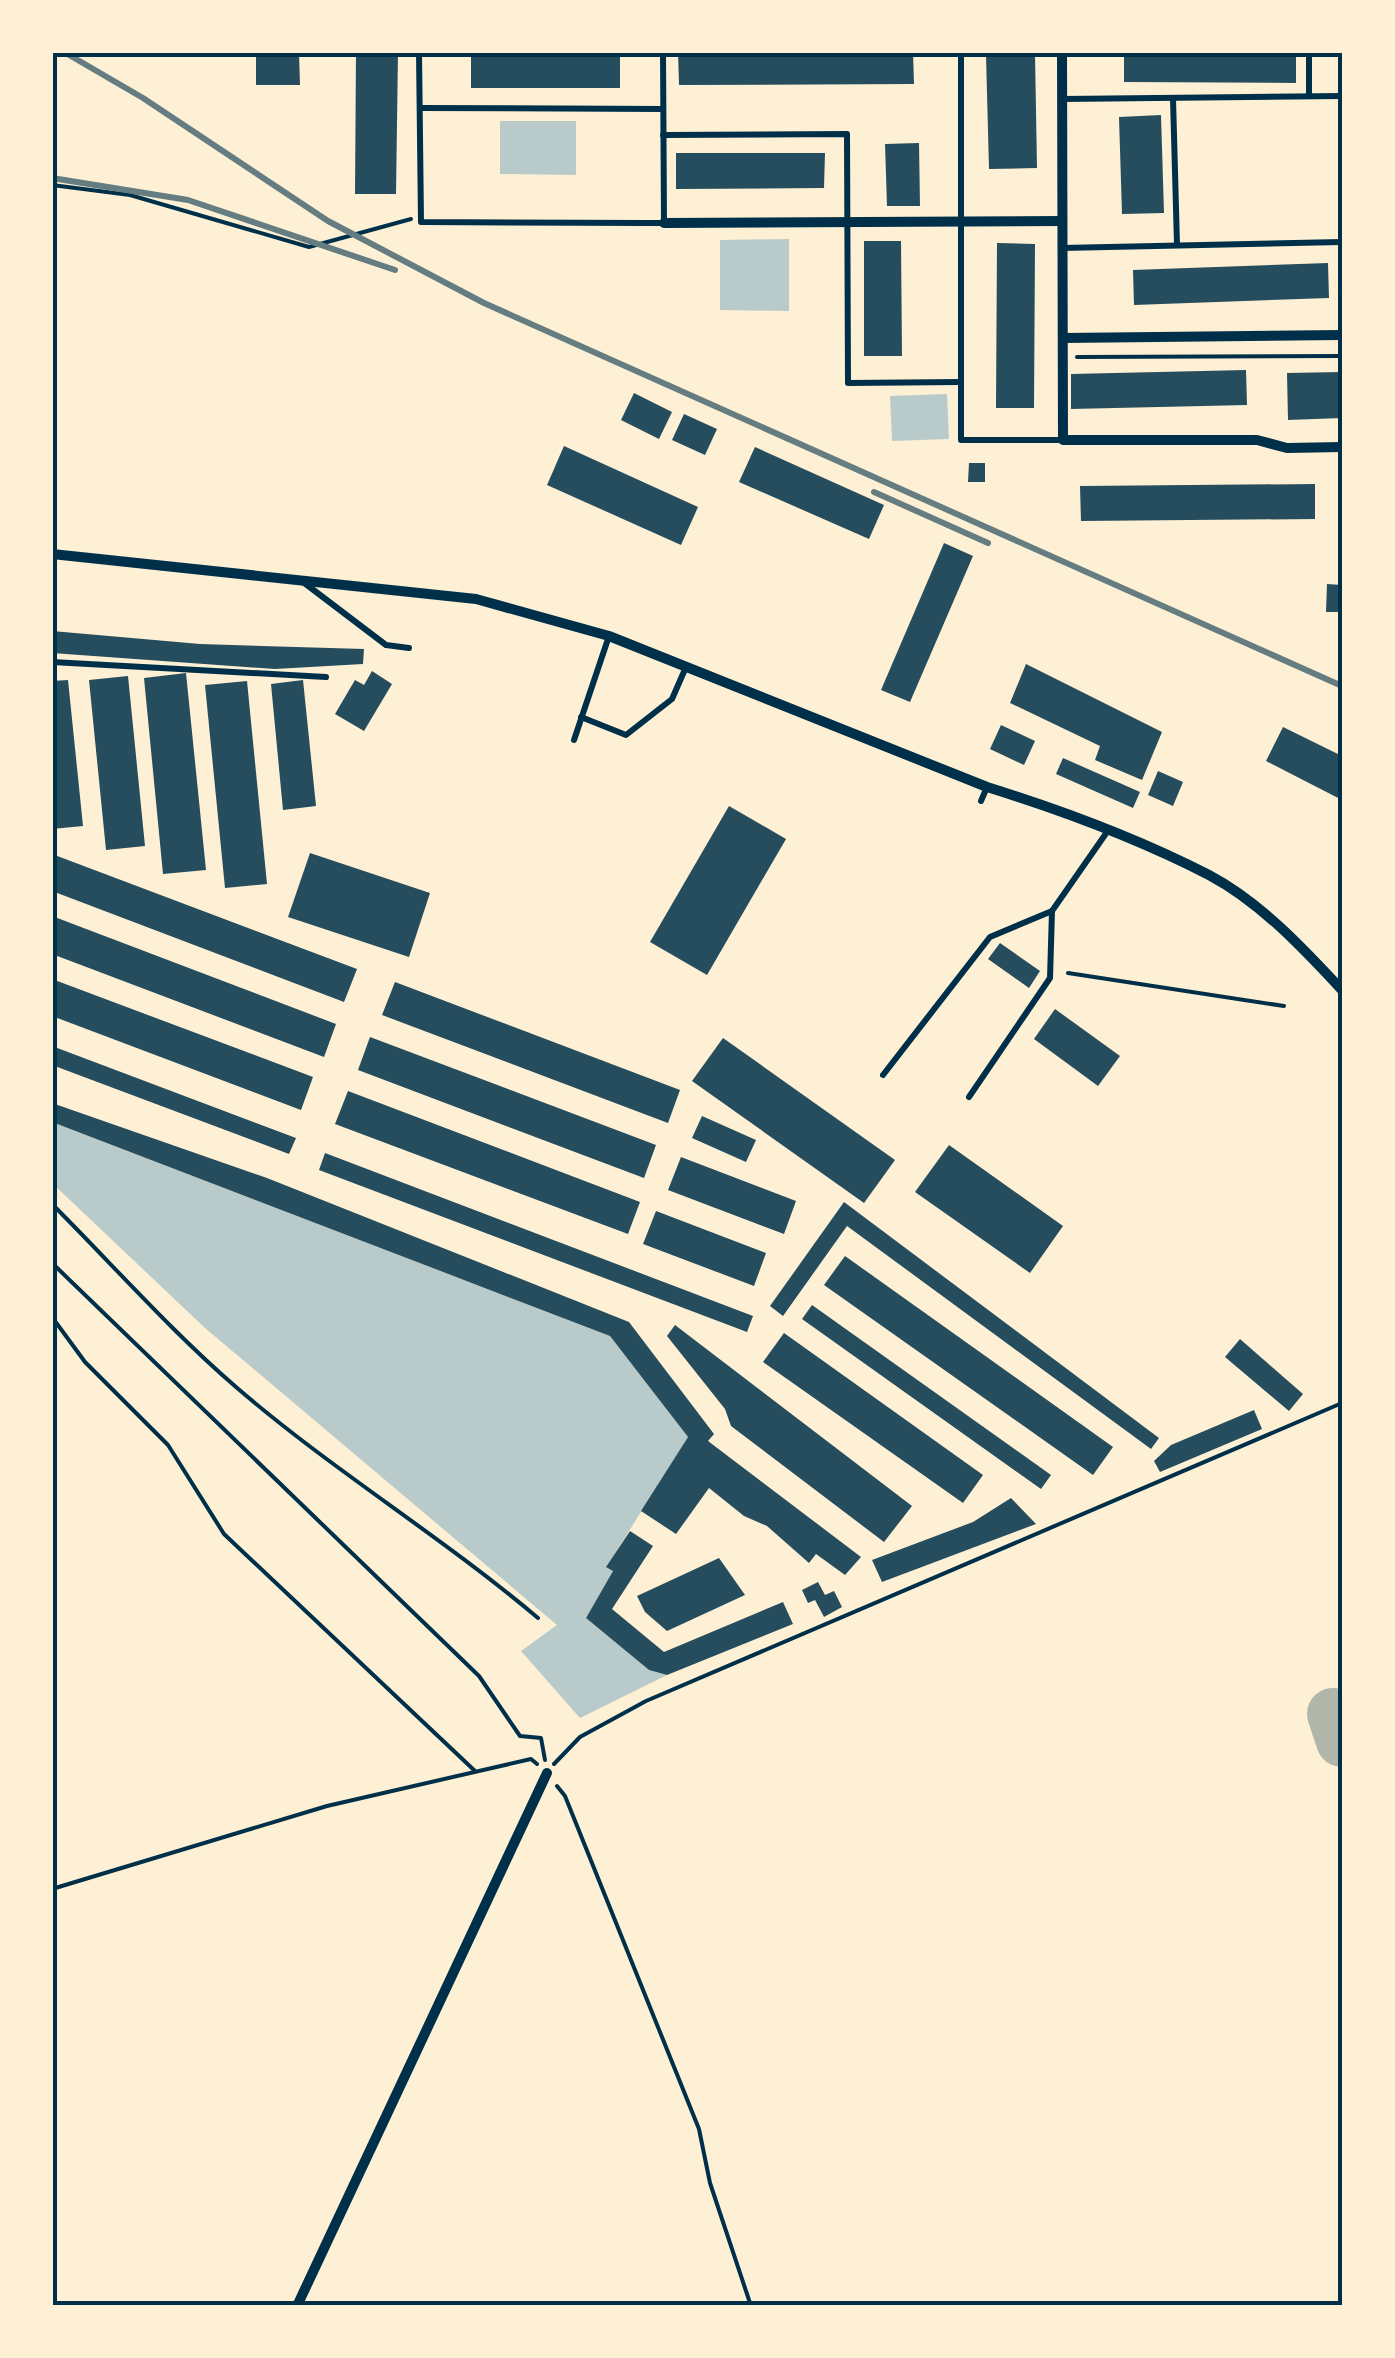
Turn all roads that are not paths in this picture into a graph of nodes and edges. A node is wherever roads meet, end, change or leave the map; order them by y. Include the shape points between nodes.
1 (420, 52) edge
2 (663, 52) edge
3 (960, 52) edge
4 (1062, 52) edge
5 (1309, 52) edge
6 (1309, 96) junction
7 (1342, 96) edge
8 (1173, 98) junction
9 (1062, 100) junction
10 (420, 108) junction
11 (663, 108) junction
12 (664, 136) junction
13 (1062, 221) junction
14 (847, 222) junction
15 (961, 222) junction
16 (664, 223) junction
17 (1342, 242) edge
18 (1177, 245) junction
19 (1062, 248) junction
20 (1342, 335) edge
21 (1062, 338) junction
22 (961, 382) junction
23 (1063, 440) junction
24 (1342, 446) edge
25 (52, 554) edge
26 (302, 581) junction
27 (609, 636) junction
28 (409, 648) dead end
29 (52, 662) edge
30 (686, 667) junction
31 (326, 677) dead end
32 (581, 717) junction
33 (574, 740) dead end
34 (987, 787) junction
35 (981, 801) dead end
36 (1107, 832) junction
37 (1052, 911) junction
38 (1342, 990) edge
39 (883, 1075) dead end
40 (969, 1097) dead end
41 (546, 1773) road end
42 (297, 2306) edge

1 - 10 lane
2 - 11 lane
3 - 15 lane
4 - 9 street
5 - 6 lane
6 - 7 lane
6 - 8 lane
8 - 9 lane
8 - 18 lane
9 - 13 street
10 - 11 lane
10 - 16 lane via 421,222
11 - 12 lane
12 - 14 lane via 847,134
12 - 16 lane
13 - 15 street
13 - 19 street
14 - 15 street
14 - 16 street
14 - 22 lane via 848,383
15 - 22 lane
17 - 18 lane
18 - 19 lane
19 - 21 street
20 - 21 street
21 - 23 street
22 - 23 lane via 962,440
23 - 24 street
25 - 26 street
26 - 27 street via 476,599
26 - 28 lane via 386,645
27 - 30 street
27 - 32 lane
29 - 31 lane
30 - 32 lane via 672,699 626,735
30 - 34 street
32 - 33 lane
34 - 35 lane
34 - 36 street
36 - 37 lane
36 - 38 street via 1211,876 1291,935
37 - 39 lane via 990,937
37 - 40 lane via 1050,978
41 - 42 street

